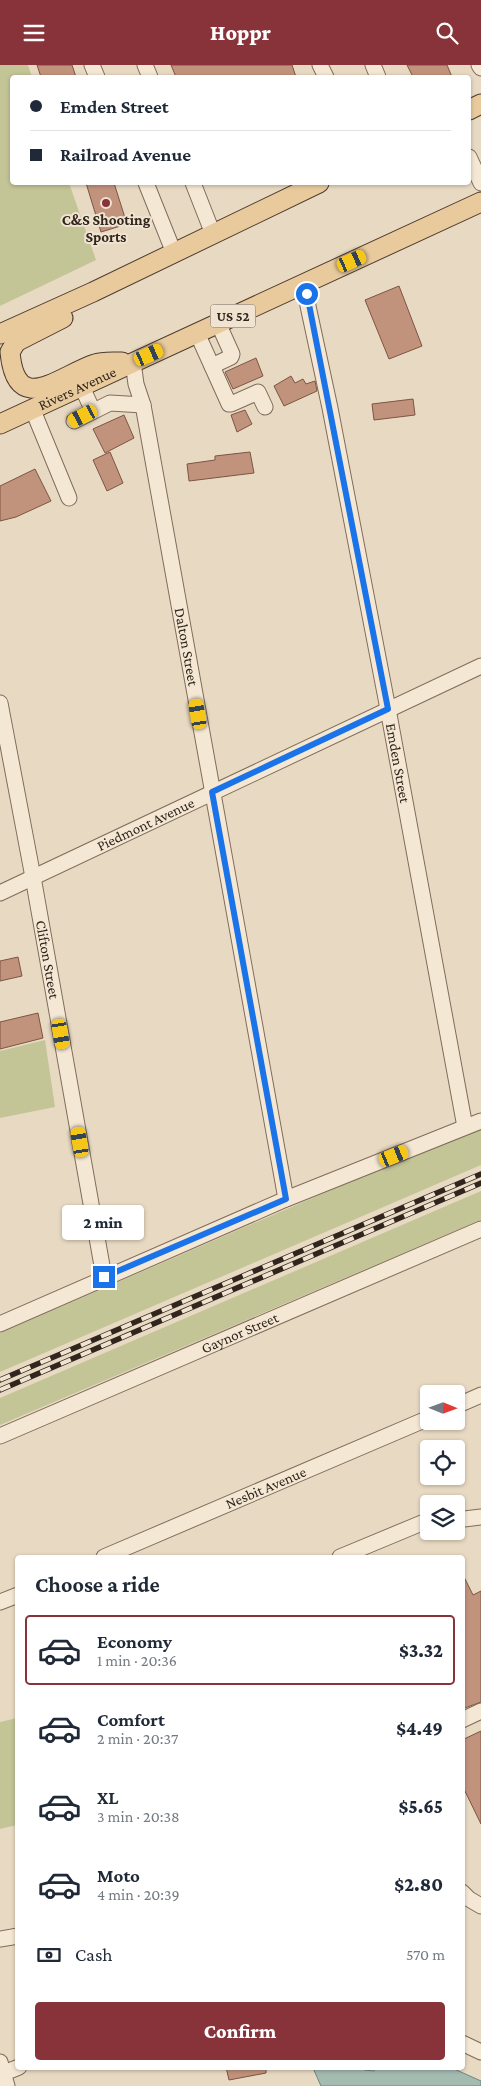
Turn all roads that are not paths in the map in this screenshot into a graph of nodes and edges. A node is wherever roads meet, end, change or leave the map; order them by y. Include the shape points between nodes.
1 (471, 161) edge
2 (481, 183) edge
3 (147, 185) edge
4 (193, 185) edge
5 (315, 185) edge
6 (481, 202) edge
7 (213, 233) junction
8 (174, 253) junction
9 (306, 282) junction
10 (93, 292) junction
11 (218, 323) junction
12 (197, 333) junction
13 (0, 334) edge
14 (133, 362) junction
15 (212, 366) junction
16 (75, 388) junction
17 (143, 405) junction
18 (264, 407) dead end
19 (32, 408) junction
20 (0, 411) edge
21 (93, 411) junction
22 (74, 421) dead end
23 (0, 424) edge
24 (69, 498) dead end
25 (481, 666) edge
26 (0, 703) edge
27 (388, 709) junction
28 (212, 792) junction
29 (34, 877) junction
30 (0, 893) edge
31 (481, 1121) edge
32 (465, 1127) junction
33 (286, 1199) junction
34 (481, 1229) edge
35 (104, 1277) junction
36 (0, 1324) edge
37 (481, 1395) edge
38 (465, 1402) edge
39 (420, 1422) edge
40 (0, 1436) edge
41 (481, 1517) edge
42 (465, 1519) edge
43 (420, 1524) edge
44 (109, 1555) edge
45 (345, 1555) edge
46 (15, 1596) edge
47 (0, 1602) edge
48 (481, 1711) edge
49 (465, 1719) edge
50 (465, 1895) edge
51 (481, 1906) edge
52 (15, 1936) edge
53 (0, 1939) edge
54 (465, 2045) edge
55 (481, 2053) edge

1 - 2 street
3 - 8 street
4 - 7 street
5 - 7 main road
6 - 9 main road, Rivers Avenue / US 52
7 - 8 main road
8 - 10 main road
9 - 11 main road, Rivers Avenue / US 52
9 - 27 street, Emden Street via 308,306
10 - 13 main road
10 - 14 main road via 81,309 16,342 10,352 14,374 27,388 38,389 97,363
11 - 12 main road, Rivers Avenue / US 52
11 - 15 street via 232,354
12 - 14 main road, Rivers Avenue / US 52
12 - 15 street
14 - 16 main road, Rivers Avenue / US 52
14 - 17 street, Dalton Street
15 - 18 street via 228,404 258,392
16 - 19 main road, Rivers Avenue / US 52
16 - 20 main road
16 - 21 street
17 - 21 street via 110,403
17 - 28 street, Dalton Street
19 - 23 main road, Rivers Avenue / US 52
19 - 24 street
21 - 22 street
25 - 27 street, Piedmont Avenue
26 - 29 street, Clifton Street
27 - 28 street, Piedmont Avenue
27 - 32 street, Emden Street
28 - 29 street, Piedmont Avenue
28 - 33 street, Dalton Street
29 - 30 street, Piedmont Avenue
29 - 35 street, Clifton Street
31 - 32 street
32 - 33 street
33 - 35 street
34 - 40 street, Gaynor Street
35 - 36 street
37 - 38 street
39 - 44 street, Nesbit Avenue
41 - 42 street
43 - 45 street
46 - 47 street
48 - 49 street
50 - 51 street
52 - 53 street
54 - 55 street

